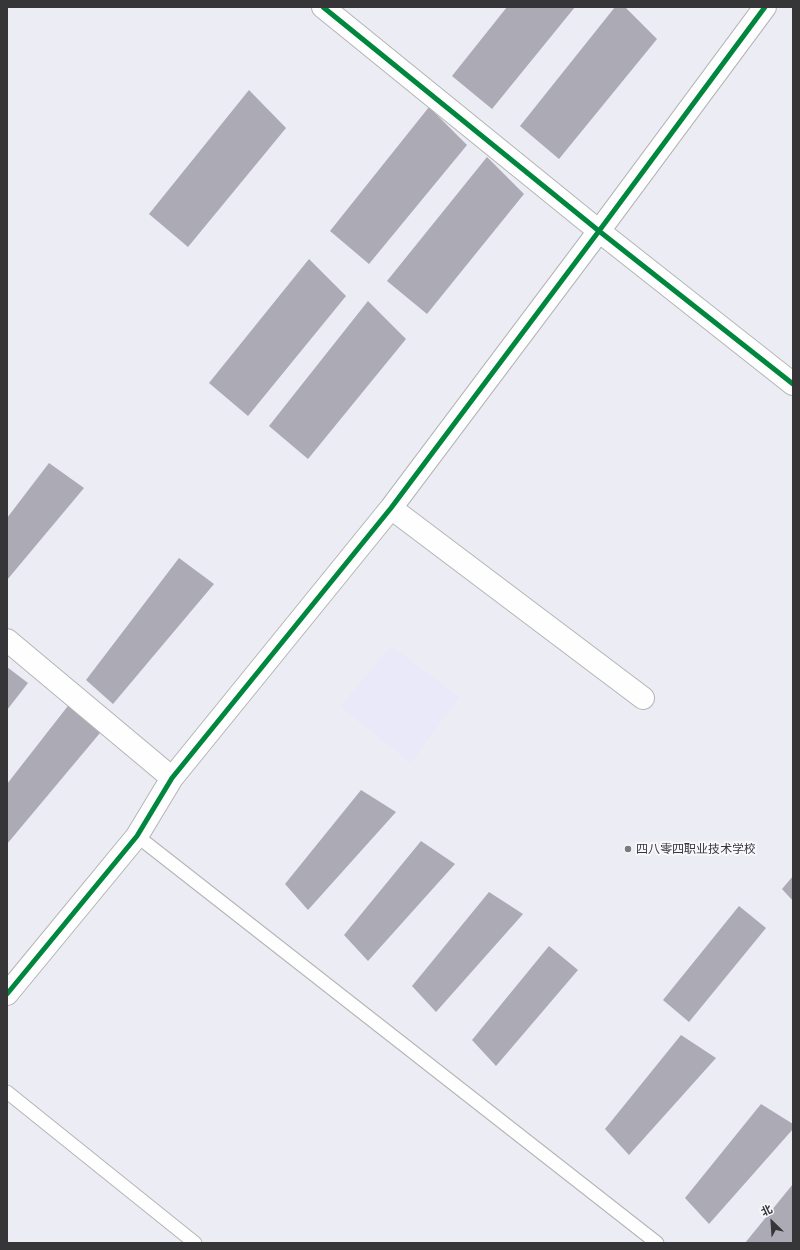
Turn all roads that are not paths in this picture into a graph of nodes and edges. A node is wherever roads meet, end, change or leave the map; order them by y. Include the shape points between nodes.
1 (323, 7) edge
2 (765, 7) edge
3 (599, 231) junction
4 (793, 384) edge
5 (391, 508) junction
6 (7, 640) edge
7 (643, 698) dead end
8 (172, 778) junction
9 (137, 836) junction
10 (7, 994) edge
11 (7, 1092) edge
12 (194, 1243) edge
13 (657, 1243) edge

1 - 3 street
2 - 3 street
3 - 4 street
3 - 5 street
5 - 7 street
5 - 8 street
6 - 8 street
8 - 9 street
9 - 10 street
9 - 13 lane
11 - 12 lane

